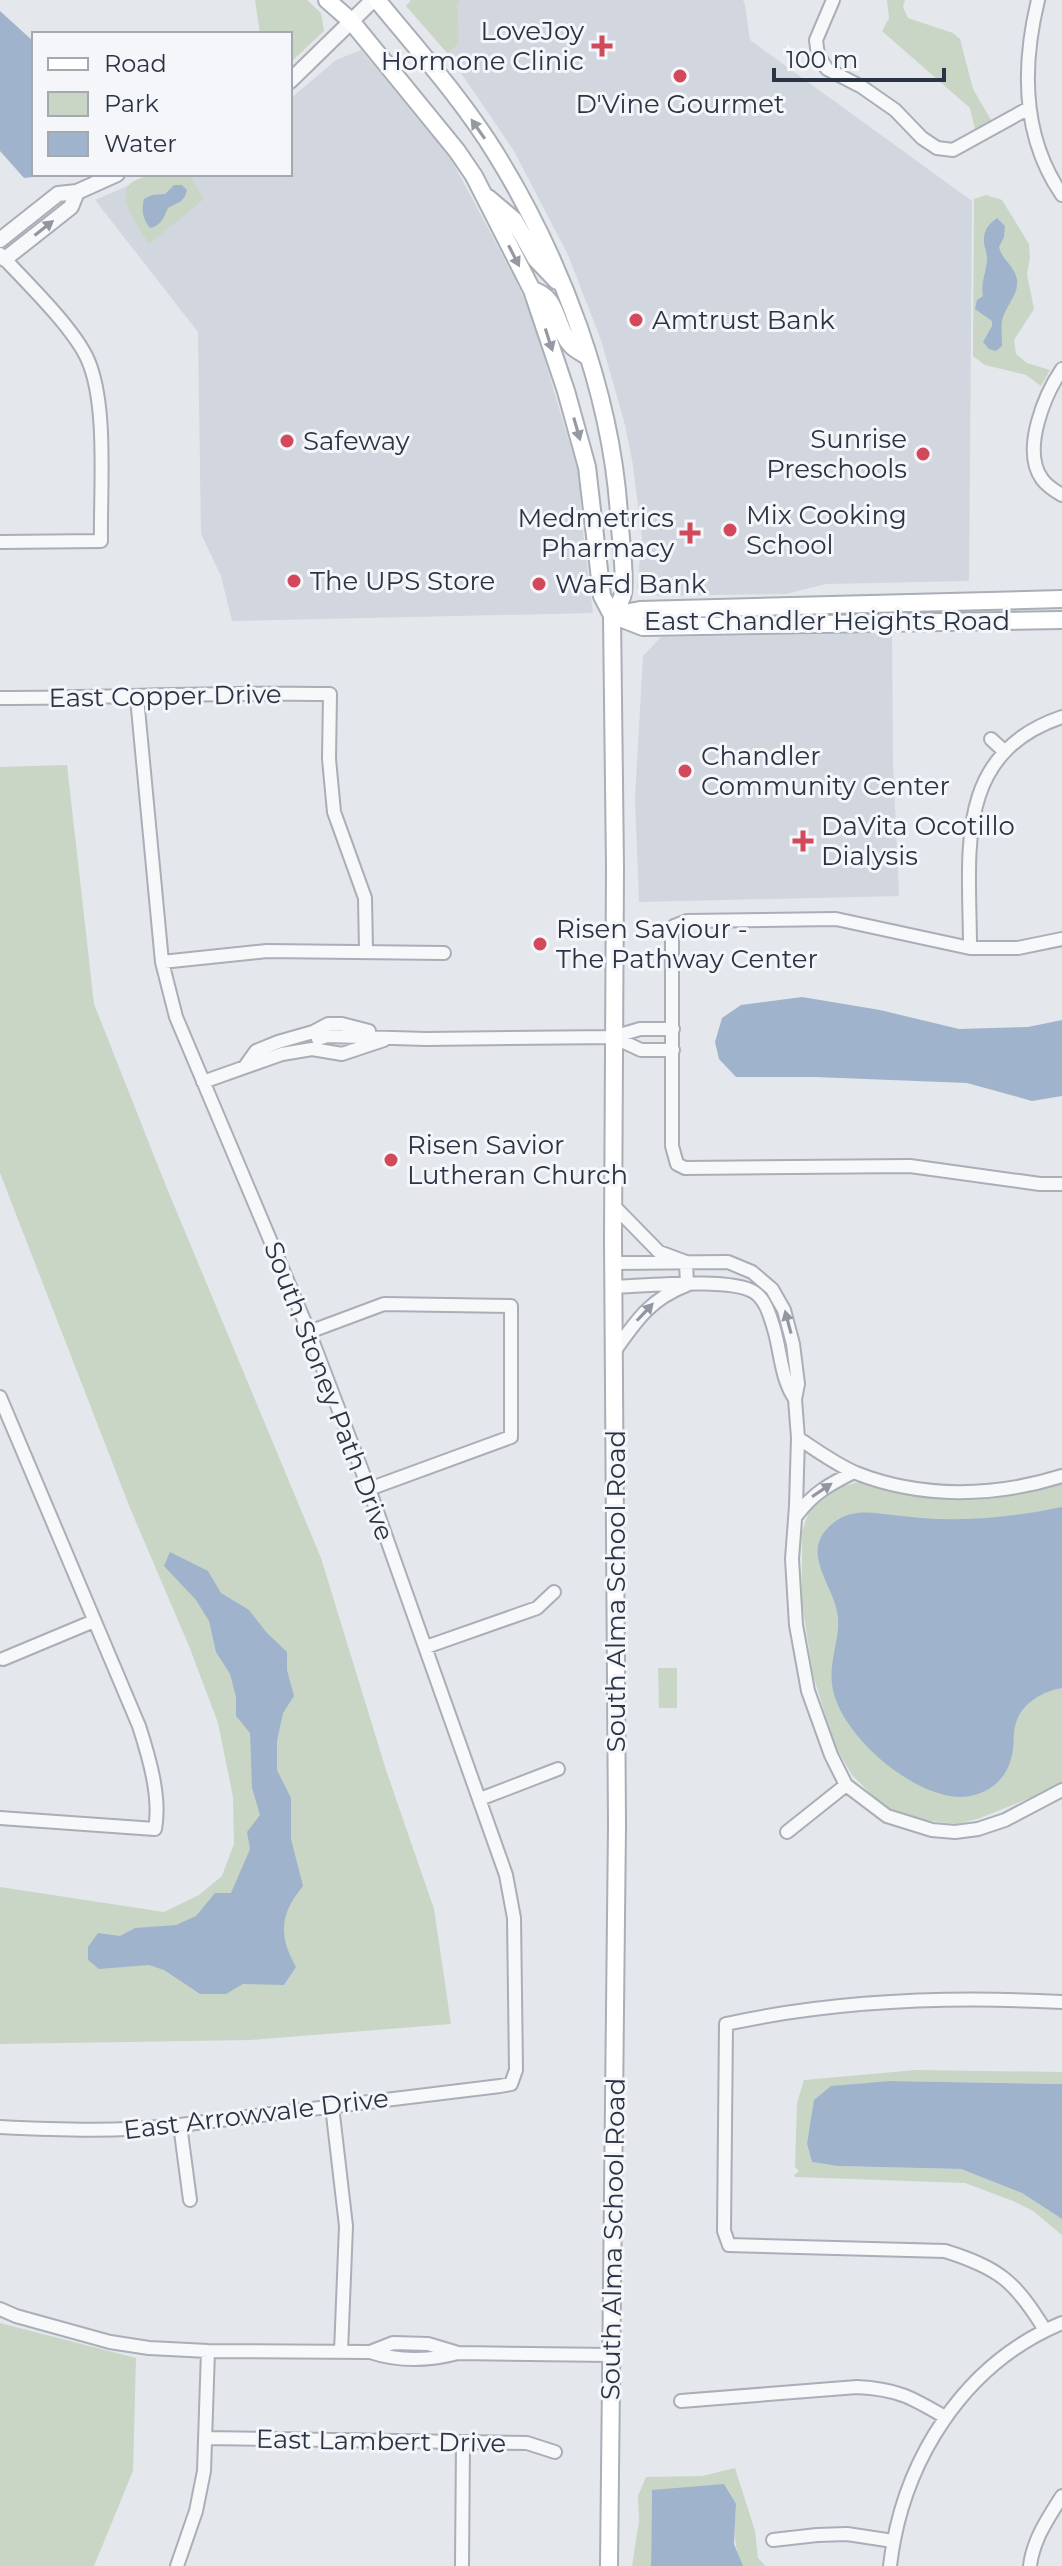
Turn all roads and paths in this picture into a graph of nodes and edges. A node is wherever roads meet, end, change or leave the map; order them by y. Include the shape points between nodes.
1 (327, 0) edge
2 (375, 0) edge
3 (833, 0) edge
4 (1037, 0) edge
5 (351, 21) junction
6 (292, 79) edge
7 (1029, 108) junction
8 (113, 176) edge
9 (77, 192) junction
10 (483, 193) junction
11 (1062, 195) edge
12 (0, 240) edge
13 (2, 257) edge
14 (565, 287) junction
15 (532, 290) junction
16 (588, 357) junction
17 (1062, 369) edge
18 (1062, 495) edge
19 (0, 542) edge
20 (1062, 599) edge
21 (612, 615) junction
22 (1062, 620) edge
23 (0, 698) edge
24 (137, 698) junction
25 (1062, 717) edge
26 (991, 739) dead end
27 (1004, 751) junction
28 (1062, 939) edge
29 (970, 948) junction
30 (366, 951) junction
31 (444, 953) dead end
32 (162, 962) junction
33 (673, 1029) junction
34 (613, 1037) junction
35 (316, 1040) junction
36 (673, 1050) junction
37 (246, 1065) junction
38 (203, 1082) junction
39 (1062, 1184) edge
40 (613, 1205) junction
41 (686, 1262) junction
42 (613, 1263) junction
43 (743, 1268) junction
44 (687, 1285) junction
45 (613, 1287) junction
46 (738, 1287) junction
47 (309, 1332) junction
48 (614, 1352) junction
49 (0, 1397) edge
50 (795, 1399) junction
51 (6, 1426) edge
52 (798, 1438) junction
53 (854, 1472) junction
54 (1062, 1476) edge
55 (369, 1489) junction
56 (796, 1515) junction
57 (554, 1592) dead end
58 (94, 1621) junction
59 (426, 1647) junction
60 (3, 1659) dead end
61 (558, 1769) dead end
62 (846, 1785) junction
63 (1062, 1790) edge
64 (480, 1799) junction
65 (0, 1818) edge
66 (787, 1832) dead end
67 (1062, 2002) edge
68 (511, 2084) joint
69 (332, 2106) junction
70 (180, 2125) junction
71 (0, 2127) edge
72 (190, 2200) dead end
73 (0, 2309) edge
74 (1062, 2323) edge
75 (1045, 2330) junction
76 (415, 2344) junction
77 (208, 2351) junction
78 (341, 2352) junction
79 (370, 2352) junction
80 (458, 2353) junction
81 (612, 2355) junction
82 (415, 2359) junction
83 (681, 2401) dead end
84 (945, 2417) junction
85 (206, 2438) junction
86 (463, 2442) junction
87 (555, 2452) dead end
88 (1062, 2496) edge
89 (773, 2540) dead end
90 (893, 2541) junction
91 (177, 2566) edge
92 (462, 2566) edge
93 (609, 2566) edge
94 (890, 2566) edge
95 (1030, 2566) edge

1 - 5 main road, South Alma School Road
2 - 5 street
14 -> 2 main road, South Alma School Road via 496,155 453,92
3 - 7 street via 816,40 827,69 895,110 937,148 953,150
4 - 7 street via 1027,65
5 - 6 street
5 - 10 main road, South Alma School Road via 457,151
7 - 11 street via 1048,171
8 - 9 street
9 - 12 street via 58,194
13 -> 9 street via 71,207
10 - 14 main road via 514,220 536,259
10 -> 15 main road, South Alma School Road
13 - 19 street via 74,338 94,377 101,541
14 - 16 main road, South Alma School Road
15 - 16 main road via 550,301 570,344
15 -> 21 main road, South Alma School Road via 587,467 602,596
16 - 21 main road, South Alma School Road via 617,484 623,595
17 - 18 street via 1043,403 1034,442 1043,482
20 - 21 main road, East Chandler Heights Road via 640,610
21 - 22 main road, East Chandler Heights Road via 643,627
21 - 34 main road, South Alma School Road
23 - 24 street, East Copper Drive
24 - 30 street, East Copper Drive via 330,694 334,812 365,898
24 - 32 street, South Stoney Path Drive
25 - 27 street via 1041,724
26 - 27 street
27 - 29 street via 985,780 970,826
28 - 29 street via 1018,948
29 - 33 street via 836,919 687,921 674,926 672,934
30 - 31 street
30 - 32 street via 267,951
32 - 38 street, South Stoney Path Drive via 176,1017
33 - 34 street via 640,1029
33 - 36 street
34 - 35 street
34 - 36 street via 641,1050
34 - 40 main road, South Alma School Road
35 - 37 street
35 - 37 street via 299,1036 278,1042 256,1051
36 - 39 street via 672,1146 677,1164 685,1168 910,1166
37 - 38 street
38 - 47 street, South Stoney Path Drive
40 - 41 street via 659,1252
40 - 42 main road, South Alma School Road
41 - 42 street
41 - 43 street via 728,1262
41 - 44 street
42 - 45 main road, South Alma School Road
43 - 46 street
50 -> 43 street via 798,1384 784,1310 772,1289
44 - 45 street
44 - 46 street
48 -> 44 street via 655,1301
45 - 48 main road, South Alma School Road
46 - 50 street via 754,1293 768,1309 786,1386
47 - 55 street, South Stoney Path Drive
47 - 55 street via 384,1304 511,1306 511,1437
48 - 81 main road, South Alma School Road
49 - 51 street
50 - 52 street
51 - 58 street
52 - 53 street
52 - 56 street
53 - 54 street via 940,1492 997,1491
56 -> 53 street via 822,1487
55 - 59 street, South Stoney Path Drive
56 - 62 street via 796,1625 806,1678
57 - 59 street via 537,1608
58 - 60 street
58 - 65 street via 147,1750 155,1829
59 - 64 street, South Stoney Path Drive
61 - 64 street
62 - 63 street via 905,1824 955,1832 1005,1820
62 - 66 street
64 - 68 street, South Stoney Path Drive via 506,1875 514,1918 516,2070
67 - 75 street via 948,1999 848,2004 726,2024 724,2231 729,2245 945,2251 1005,2277
68 - 69 street, East Arrowvale Drive
69 - 70 street, East Arrowvale Drive
69 - 78 street via 346,2226
70 - 71 street, East Arrowvale Drive via 127,2131
70 - 72 street
73 - 77 street via 110,2342
74 - 75 street
75 - 84 street via 1001,2359
76 - 79 street via 393,2343
76 - 80 street
76 - 82 street
77 - 78 street
77 - 85 street
78 - 79 street
79 - 82 street
80 - 81 street
80 - 82 street
81 - 93 main road, South Alma School Road
83 - 84 street via 857,2387 908,2395
84 - 90 street via 916,2466
85 - 86 street, East Lambert Drive
85 - 91 street via 196,2511
86 - 87 street, East Lambert Drive via 527,2443
86 - 92 street
88 - 95 street via 1045,2522
89 - 90 street via 847,2534
90 - 94 street

